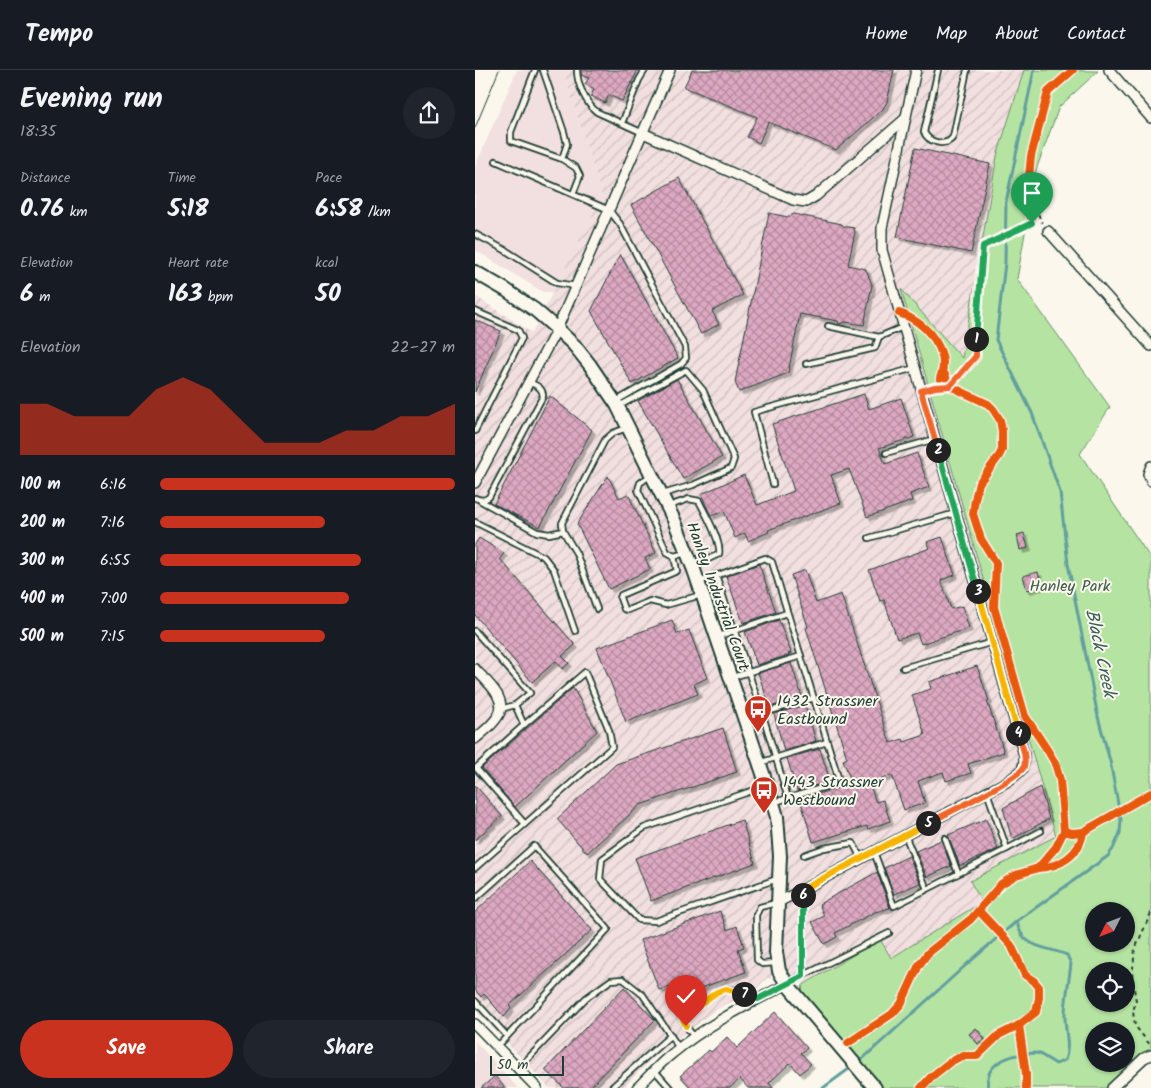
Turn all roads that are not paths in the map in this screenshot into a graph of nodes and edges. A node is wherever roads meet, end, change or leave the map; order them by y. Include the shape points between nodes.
1 (535, 70) edge
2 (543, 70) edge
3 (577, 70) edge
4 (645, 70) edge
5 (669, 70) edge
6 (916, 70) edge
7 (937, 70) edge
8 (967, 70) edge
9 (1109, 70) edge
10 (906, 118) junction
11 (1151, 118) edge
12 (622, 123) junction
13 (643, 132) junction
14 (562, 160) junction
15 (496, 161) dead end
16 (573, 194) junction
17 (609, 210) junction
18 (1048, 232) road end
19 (475, 234) edge
20 (475, 272) edge
21 (576, 286) junction
22 (475, 311) edge
23 (828, 326) dead end
24 (903, 327) junction
25 (557, 329) junction
26 (879, 337) junction
27 (1151, 346) edge
28 (806, 364) dead end
29 (915, 368) junction
30 (529, 382) junction
31 (616, 404) junction
32 (629, 428) junction
33 (475, 431) edge
34 (935, 438) junction
35 (886, 453) dead end
36 (1151, 466) edge
37 (652, 474) junction
38 (1151, 481) edge
39 (475, 483) edge
40 (773, 484) dead end
41 (662, 494) junction
42 (477, 499) edge
43 (668, 507) junction
44 (956, 514) junction
45 (475, 522) edge
46 (563, 531) junction
47 (869, 538) dead end
48 (687, 552) junction
49 (674, 556) junction
50 (693, 566) junction
51 (716, 575) junction
52 (698, 582) junction
53 (703, 594) junction
54 (597, 609) dead end
55 (787, 613) junction
56 (734, 630) junction
57 (475, 631) edge
58 (575, 631) dead end
59 (717, 636) junction
60 (993, 642) junction
61 (801, 656) junction
62 (903, 668) dead end
63 (475, 669) edge
64 (749, 673) junction
65 (731, 677) junction
66 (814, 698) junction
67 (515, 705) junction
68 (501, 710) junction
69 (763, 714) junction
70 (746, 718) junction
71 (524, 725) junction
72 (475, 739) edge
73 (827, 742) junction
74 (776, 758) junction
75 (761, 763) junction
76 (475, 768) edge
77 (768, 785) junction
78 (987, 792) junction
79 (788, 798) junction
80 (773, 803) junction
81 (525, 824) junction
82 (1041, 831) dead end
83 (905, 835) junction
84 (945, 838) dead end
85 (1007, 849) junction
86 (874, 852) junction
87 (804, 855) dead end
88 (861, 858) junction
89 (475, 868) edge
90 (958, 874) junction
91 (778, 878) junction
92 (803, 889) junction
93 (927, 889) junction
94 (475, 899) edge
95 (777, 902) junction
96 (889, 933) dead end
97 (777, 963) junction
98 (803, 976) junction
99 (787, 984) junction
100 (672, 999) dead end
101 (758, 999) junction
102 (475, 1001) edge
103 (682, 1017) junction
104 (475, 1024) edge
105 (671, 1035) junction
106 (507, 1036) junction
107 (694, 1037) junction
108 (497, 1047) junction
109 (679, 1048) junction
110 (1151, 1055) edge
111 (518, 1069) junction
112 (655, 1071) junction
113 (537, 1088) edge
114 (611, 1088) edge
115 (637, 1088) edge
116 (670, 1088) edge
117 (875, 1088) edge
118 (1112, 1088) edge

1 - 14 lane via 511,132 511,141
2 - 14 lane via 567,144
3 - 12 lane via 588,104 597,112
4 - 12 lane
5 - 13 street
6 - 10 street
7 - 8 lane via 924,132 931,140 946,143 953,138
9 - 11 street
10 - 13 street via 806,202 793,200
10 - 24 street via 881,238
12 - 13 lane
13 - 17 street
14 - 16 lane via 576,168 580,176
15 - 16 lane
16 - 17 lane
17 - 21 street
17 - 31 lane via 620,224 686,352 681,364
18 - 27 street
19 - 21 lane via 557,283
20 - 25 street, Hanley Industrial Court via 535,310
21 - 25 street
22 - 33 lane via 518,330 522,338
23 - 26 lane
24 - 26 lane
24 - 29 street
25 - 30 street
25 - 31 street, Hanley Industrial Court via 590,365
26 - 28 lane via 875,348
29 - 34 street
29 - 40 lane via 754,412
30 - 39 street
30 - 42 lane via 541,389 543,396 489,497
31 - 32 street, Hanley Industrial Court
31 - 41 lane via 685,370 703,390 734,459 731,468 693,485
32 - 37 street, Hanley Industrial Court
32 - 46 lane via 613,433 605,440 562,523
34 - 35 lane
34 - 44 street
36 - 38 street via 1148,474
37 - 41 street, Hanley Industrial Court
37 - 49 lane via 640,483 638,490 667,552
41 - 43 street, Hanley Industrial Court
42 - 46 lane via 537,532
43 - 48 street, Hanley Industrial Court
43 - 50 lane via 689,499 699,501 716,539 719,554
44 - 47 lane
44 - 60 street
45 - 58 lane via 544,557 554,570
46 - 54 lane via 576,553
48 - 49 lane
48 - 50 street, Hanley Industrial Court
49 - 53 lane via 677,571 621,595 624,609 649,601 666,605
50 - 52 street, Hanley Industrial Court
51 - 52 lane
51 - 55 lane via 765,558 772,562
51 - 56 lane
52 - 53 street, Hanley Industrial Court
53 - 59 street, Hanley Industrial Court
55 - 56 lane
55 - 61 lane
56 - 59 lane
56 - 64 lane
57 - 67 lane via 530,693
59 - 65 street, Hanley Industrial Court
60 - 62 lane
60 - 78 street via 1024,765 1021,772
61 - 64 lane
61 - 66 lane
63 - 68 street via 498,696
64 - 65 lane
64 - 69 lane
65 - 70 street, Hanley Industrial Court
66 - 69 lane
66 - 73 lane
67 - 68 lane
67 - 71 lane
68 - 72 street via 495,721
69 - 70 lane
69 - 74 lane
70 - 75 street, Hanley Industrial Court
71 - 76 lane
71 - 81 lane via 585,672 609,730 612,747
73 - 74 lane
73 - 79 lane via 839,777 835,784
74 - 75 lane
74 - 79 lane
75 - 77 street, Hanley Industrial Court
76 - 81 lane
77 - 80 street, Hanley Industrial Court
77 - 91 lane via 644,828 603,859 600,879 639,920 656,921
78 - 83 street
78 - 85 lane
79 - 80 lane
80 - 91 street, Hanley Industrial Court via 779,836
81 - 89 lane
82 - 85 lane
83 - 86 street
83 - 93 lane
84 - 90 lane
85 - 90 lane
86 - 88 street
86 - 93 lane via 894,906
87 - 88 lane via 853,843
88 - 92 street
90 - 93 lane
91 - 95 street, Hanley Industrial Court
92 - 95 street
92 - 98 lane
94 - 106 lane via 534,846 608,929
95 - 97 street, Hanley Industrial Court
95 - 97 lane via 760,907 756,915 757,960 762,964
96 - 98 lane
97 - 99 street, Hanley Industrial Court
98 - 99 lane
99 - 101 street
99 - 117 street, Hanley Industrial Court
100 - 103 lane
101 - 103 lane via 726,989
101 - 107 street
102 - 106 lane
103 - 107 lane
104 - 108 street
105 - 109 lane
105 - 111 lane via 643,995 623,979 611,980 586,998
105 - 114 lane
106 - 108 lane
107 - 109 street
108 - 111 street
109 - 112 street
110 - 118 street
111 - 113 street
112 - 115 street
112 - 116 lane

